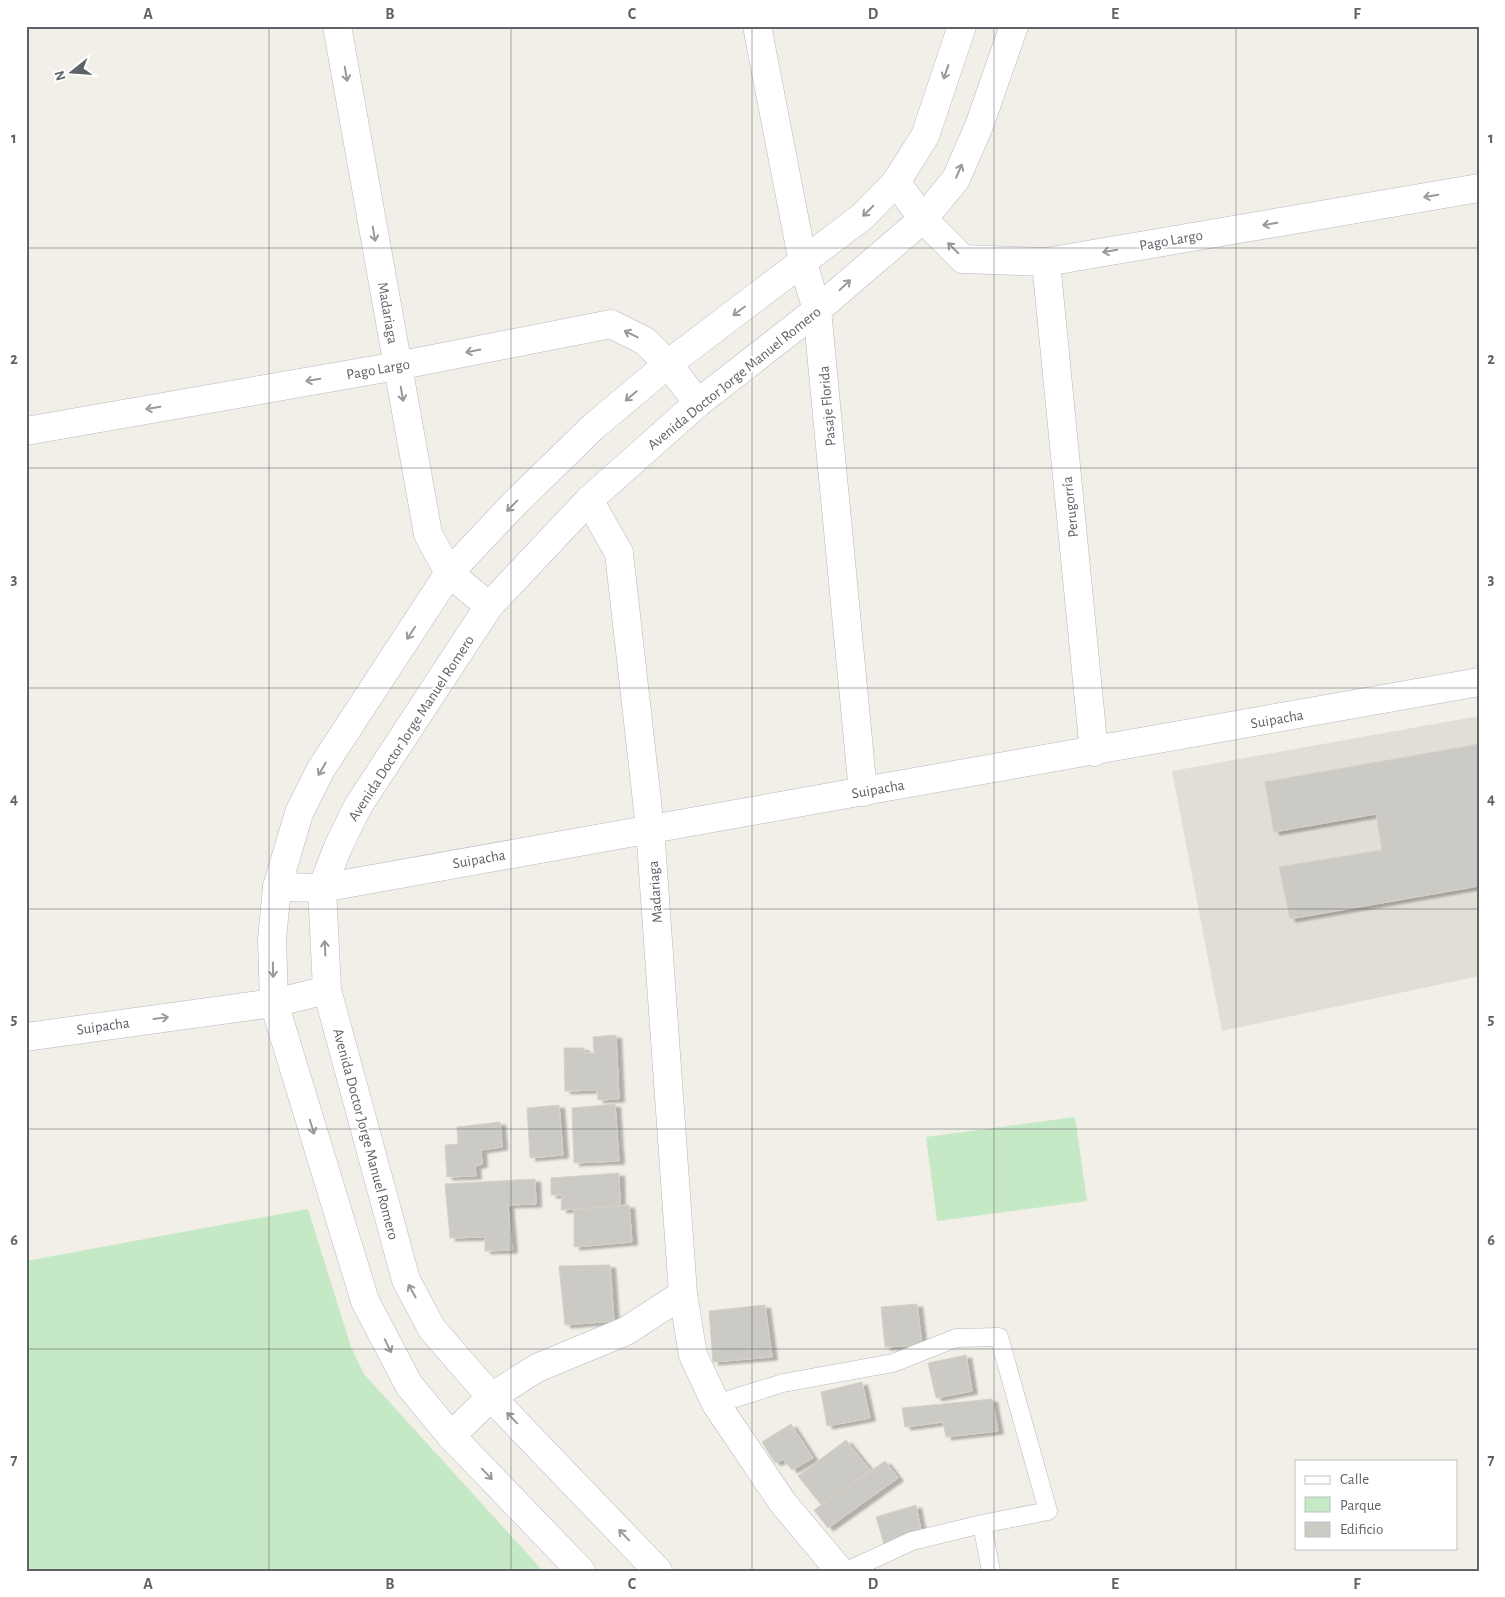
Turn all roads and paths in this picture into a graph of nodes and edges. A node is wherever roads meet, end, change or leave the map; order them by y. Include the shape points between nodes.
1 (338, 26) edge
2 (757, 26) edge
3 (962, 26) edge
4 (1014, 26) edge
5 (896, 182) junction
6 (1479, 188) edge
7 (923, 219) junction
8 (1046, 262) junction
9 (802, 263) junction
10 (818, 310) junction
11 (668, 364) junction
12 (397, 366) junction
13 (698, 403) junction
14 (26, 431) edge
15 (589, 500) junction
16 (449, 574) junction
17 (489, 606) junction
18 (1479, 682) edge
19 (1094, 752) junction
20 (863, 792) junction
21 (650, 828) junction
22 (277, 887) junction
23 (322, 888) junction
24 (327, 990) junction
25 (274, 1003) junction
26 (26, 1037) edge
27 (683, 1294) junction
28 (491, 1397) junction
29 (716, 1404) junction
30 (451, 1436) junction
31 (982, 1524) junction
32 (581, 1571) edge
33 (658, 1571) edge
34 (840, 1571) edge
35 (847, 1571) edge
36 (991, 1571) edge

1 -> 12 street, Madariaga
2 - 9 street, Pasaje Florida
3 -> 5 street via 925,136
7 -> 4 street, Avenida Doctor Jorge Manuel Romero via 956,179 979,126
5 - 7 street, Pago Largo
5 -> 9 street via 863,216
6 -> 8 street, Pago Largo
8 -> 7 street, Pago Largo via 963,258
10 -> 7 street, Avenida Doctor Jorge Manuel Romero
8 - 19 street, Perugorría
9 - 10 street, Pasaje Florida
9 -> 11 street
10 - 13 street, Avenida Doctor Jorge Manuel Romero
10 - 20 street, Pasaje Florida
11 -> 12 street, Pago Largo via 645,341 611,324
11 - 13 street, Pago Largo
11 -> 16 street via 593,427 513,505
12 -> 14 street, Pago Largo
12 -> 16 street, Madariaga via 428,534
13 - 15 street, Avenida Doctor Jorge Manuel Romero
15 - 17 street, Avenida Doctor Jorge Manuel Romero
15 - 21 street, Madariaga via 620,553
16 - 17 street, Madariaga
16 -> 22 street via 321,769 299,813
17 - 23 street, Avenida Doctor Jorge Manuel Romero via 358,806
18 - 19 street, Suipacha
19 - 20 street, Suipacha
20 - 21 street, Suipacha
21 - 23 street, Suipacha
21 - 27 street, Madariaga
22 - 23 street, Suipacha
22 -> 25 street via 272,939
24 -> 23 street, Avenida Doctor Jorge Manuel Romero
24 - 25 street, Suipacha
28 -> 24 street, Avenida Doctor Jorge Manuel Romero via 432,1329 406,1280
26 -> 25 street, Suipacha
25 -> 30 street via 365,1301 409,1384
27 - 28 street via 626,1331 537,1368
27 - 29 street, Madariaga via 694,1355
28 - 30 street
33 -> 28 street, Avenida Doctor Jorge Manuel Romero
29 - 31 lane via 784,1383 893,1363 956,1338 999,1337 1048,1511
29 - 34 street, Madariaga via 783,1503
30 -> 32 street
31 - 35 lane via 912,1541
31 - 36 lane

